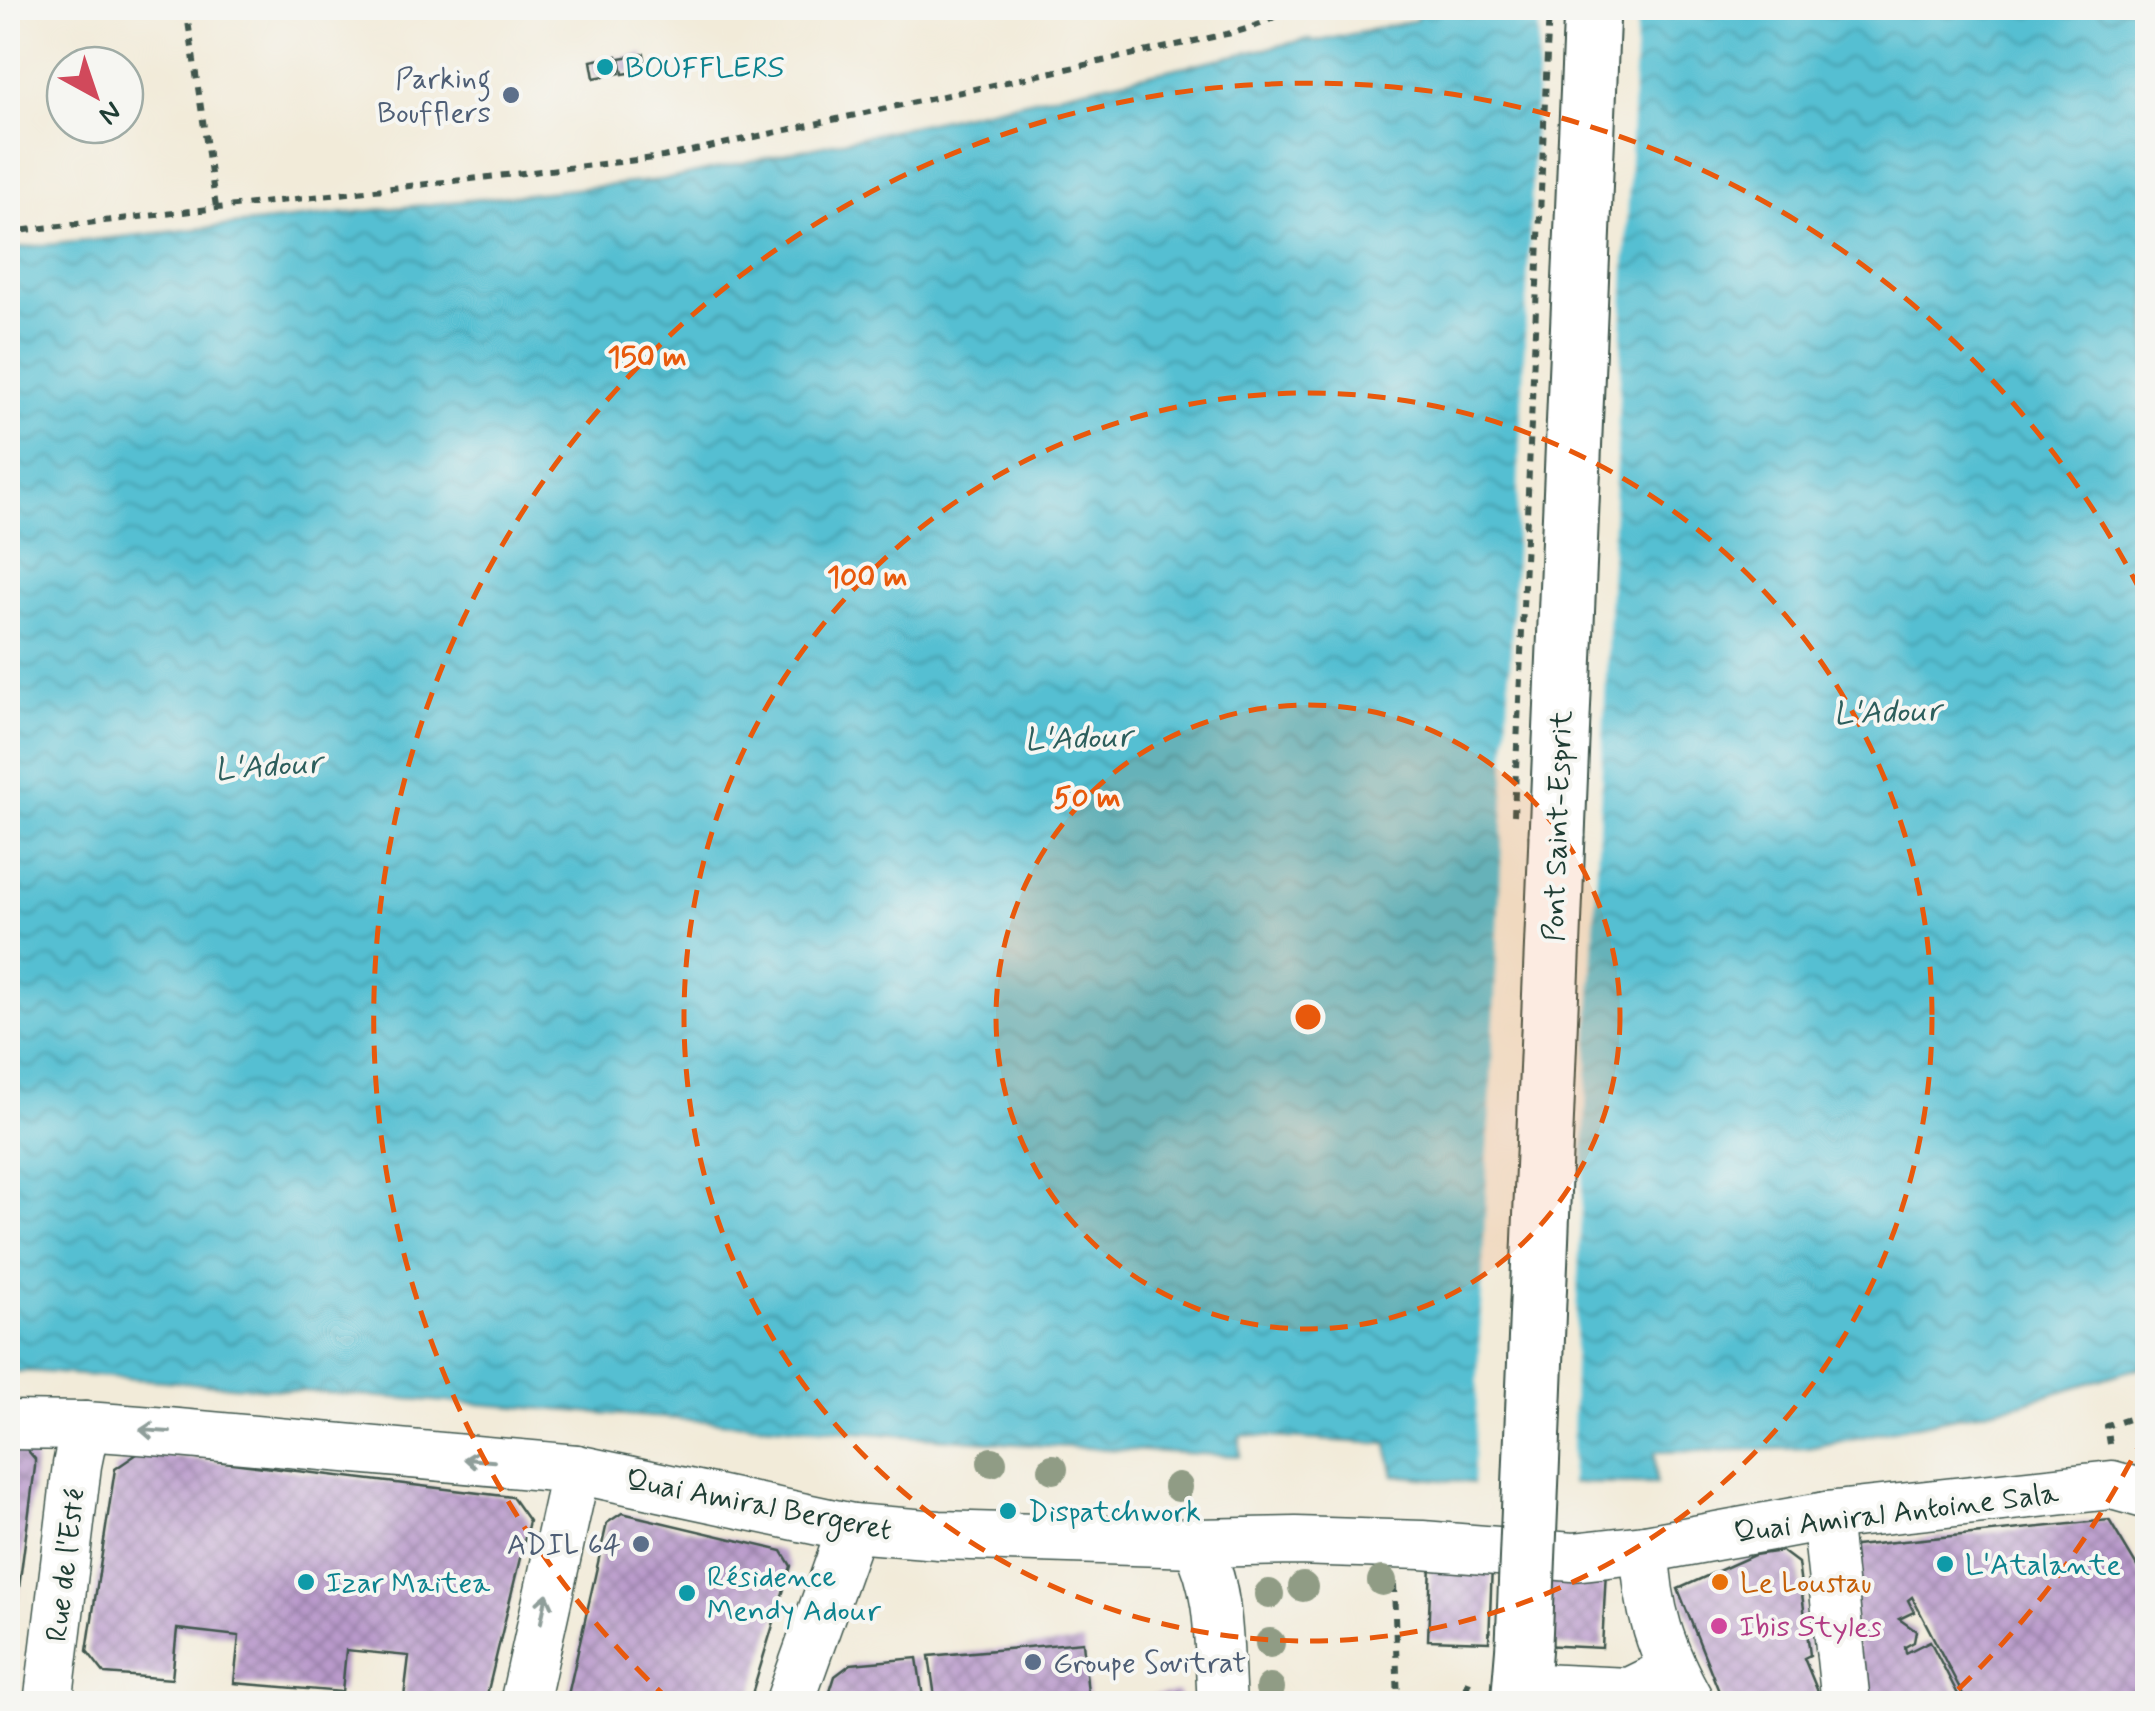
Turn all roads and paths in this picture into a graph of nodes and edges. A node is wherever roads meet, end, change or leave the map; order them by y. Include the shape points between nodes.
1 (186, 8) edge
2 (1282, 8) edge
3 (1592, 8) edge
4 (216, 207) junction
5 (8, 232) edge
6 (8, 1425) edge
7 (85, 1426) junction
8 (576, 1469) junction
9 (2148, 1495) edge
10 (1813, 1518) junction
11 (852, 1528) junction
12 (1196, 1543) junction
13 (1392, 1545) junction
14 (1573, 1556) joint
15 (1646, 1572) junction
16 (1472, 1675) dead end
17 (1528, 1678) edge
18 (1681, 1687) edge
19 (48, 1704) edge
20 (524, 1704) edge
21 (789, 1704) edge
22 (1222, 1704) edge
23 (1398, 1704) edge
24 (1461, 1704) edge
25 (1846, 1704) edge

1 - 4 path
2 - 4 path via 1236,32 663,157
3 - 17 main road, Pont Saint-Esprit, bridge
4 - 5 path
6 - 7 street, Quai Amiral Bergeret
8 -> 7 street, Quai Amiral Bergeret
7 - 19 street, Rue de l'Esté
8 - 11 street, Quai Amiral Bergeret
20 -> 8 street
9 - 10 street, Quai Amiral Antoine Sala via 2112,1485
10 - 15 street, Quai Amiral Antoine Sala
10 - 25 street
11 - 12 street, Quai Amiral Bergeret
11 - 21 street
12 - 13 street, Quai Amiral Bergeret
12 - 22 street via 1215,1601
13 - 14 street, Quai Amiral Bergeret
13 - 23 path
14 - 15 street, Quai Amiral Antoine Sala
15 - 18 street
16 - 24 path
17 - 18 street via 1629,1692

